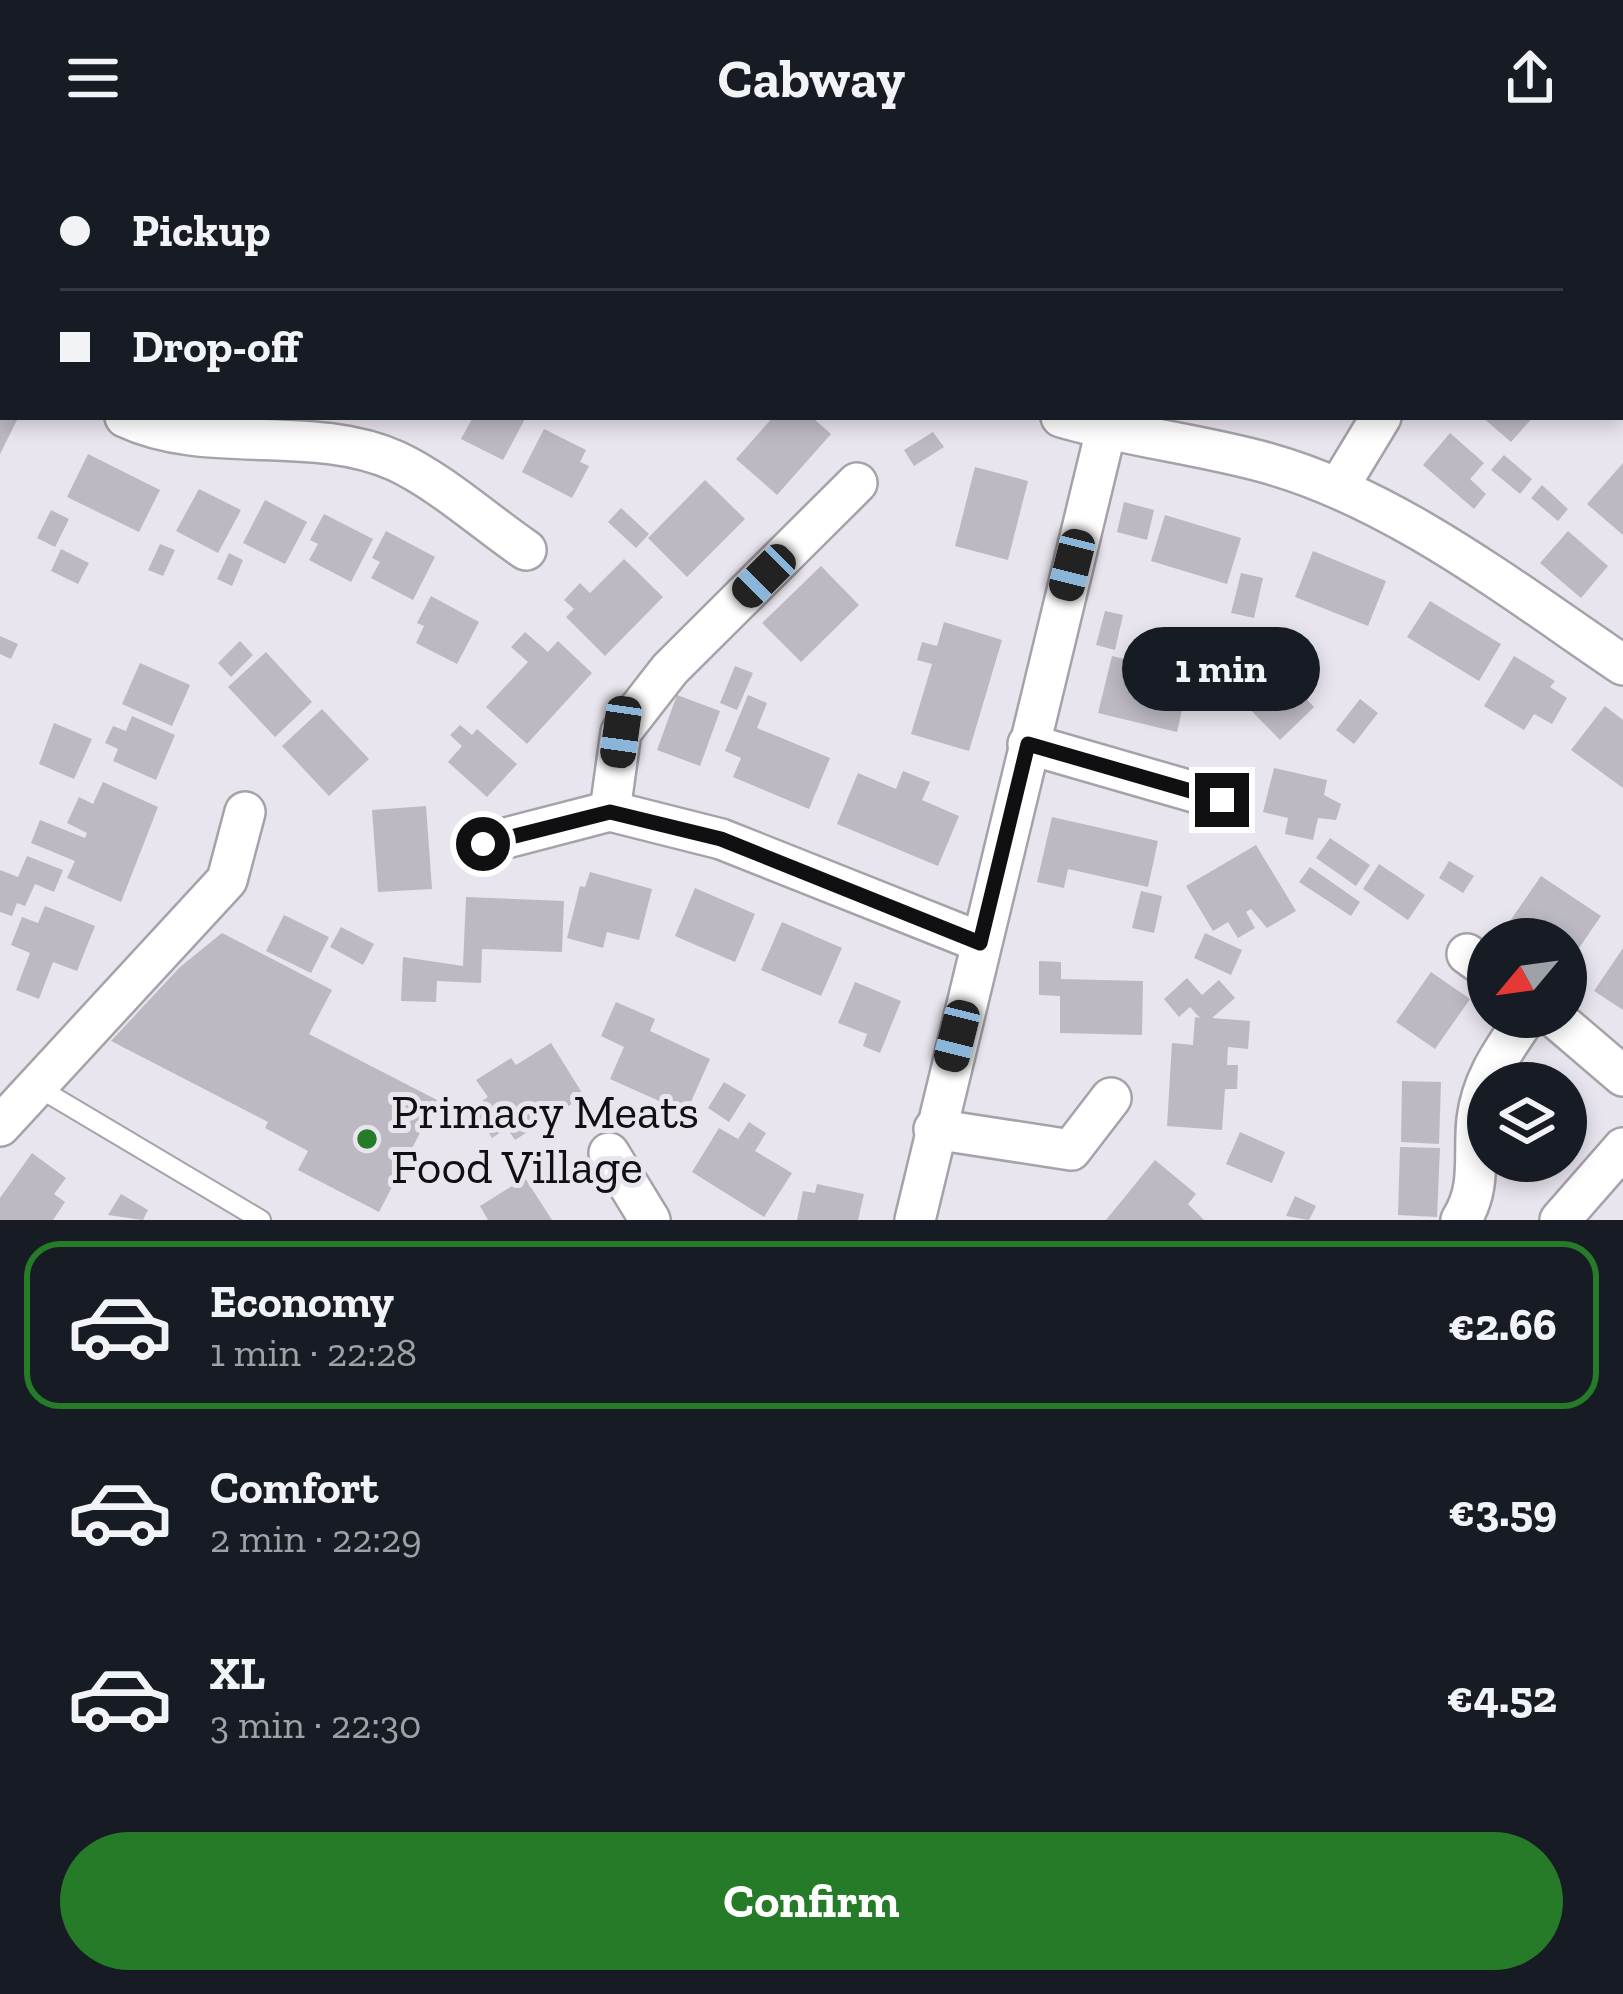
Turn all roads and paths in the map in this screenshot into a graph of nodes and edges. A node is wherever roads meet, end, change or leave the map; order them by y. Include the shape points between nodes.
1 (132, 420) edge
2 (1071, 420) edge
3 (1379, 420) edge
4 (1106, 430) junction
5 (857, 483) dead end
6 (1338, 488) junction
7 (526, 550) dead end
8 (1623, 665) edge
9 (1028, 744) junction
10 (1222, 800) dead end
11 (245, 812) dead end
12 (610, 812) junction
13 (483, 844) dead end
14 (980, 943) junction
15 (1512, 1038) edge
16 (1579, 1038) edge
17 (1623, 1076) edge
18 (39, 1088) junction
19 (1111, 1098) dead end
20 (0, 1126) edge
21 (934, 1129) junction
22 (1623, 1148) edge
23 (608, 1153) dead end
24 (261, 1220) edge
25 (650, 1220) edge
26 (915, 1220) edge
27 (1461, 1220) edge
28 (1560, 1220) edge

1 - 7 street via 156,431 327,444 396,461
2 - 4 street
3 - 6 street
4 - 6 street via 1266,463
4 - 9 street
5 - 12 street via 670,669 621,732
6 - 8 street via 1487,573
9 - 10 street
9 - 14 street
11 - 18 street via 227,880
12 - 13 street
12 - 14 street via 721,839
14 - 21 street
15 - 27 street via 1487,1074 1474,1199
16 - 17 street
18 - 20 street
18 - 24 lane
19 - 21 street via 1071,1150
21 - 26 street
22 - 28 street
23 - 25 street

